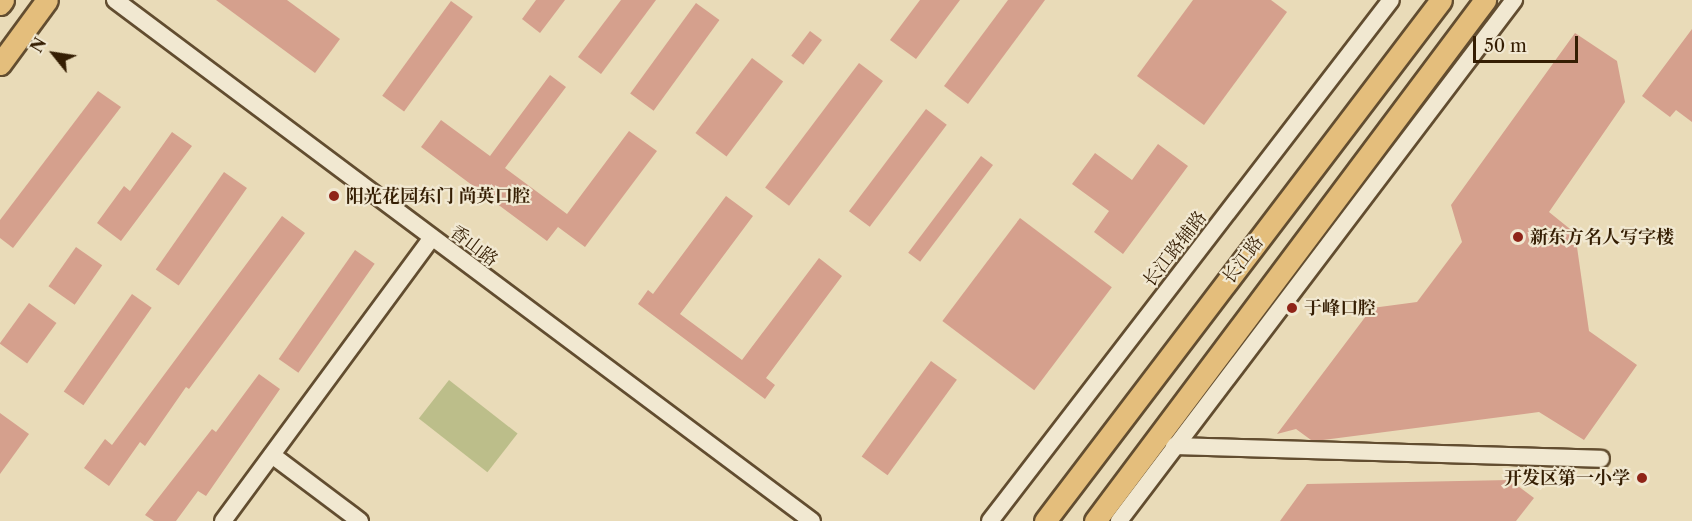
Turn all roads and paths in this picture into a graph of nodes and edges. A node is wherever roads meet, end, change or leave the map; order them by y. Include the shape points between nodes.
1 (3, 0) edge
2 (47, 0) edge
3 (115, 0) edge
4 (1391, 0) edge
5 (1441, 0) edge
6 (1485, 0) edge
7 (1514, 0) edge
8 (0, 4) edge
9 (0, 64) edge
10 (431, 238) junction
11 (1174, 446) junction
12 (272, 454) junction
13 (1601, 459) dead end
14 (223, 521) edge
15 (360, 521) edge
16 (812, 521) edge
17 (990, 521) edge
18 (1045, 521) edge
19 (1095, 521) edge
20 (1119, 521) edge

1 - 8 main road
2 - 9 main road
3 - 10 street, 香山路
4 - 17 street, 长江路辅路
5 - 18 main road, 长江路
6 - 19 main road, 长江路
7 - 11 street
10 - 12 street
10 - 16 street, 香山路
11 - 13 street
11 - 20 street
12 - 14 street
12 - 15 street

